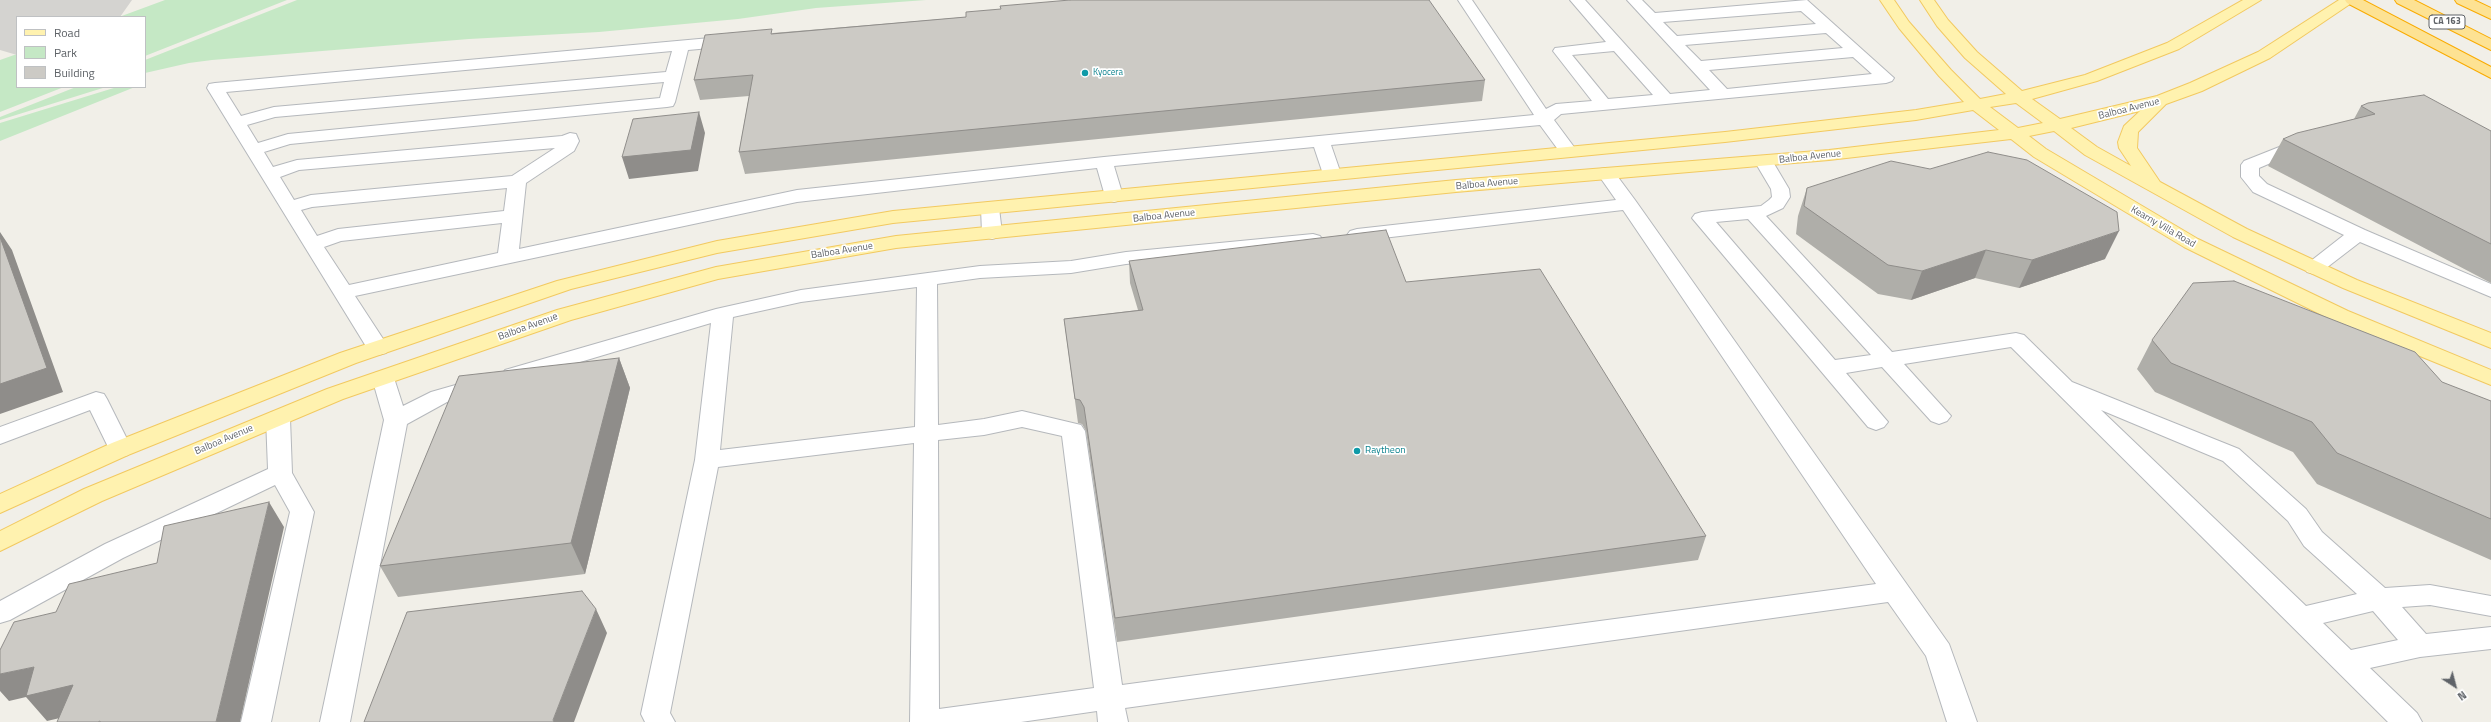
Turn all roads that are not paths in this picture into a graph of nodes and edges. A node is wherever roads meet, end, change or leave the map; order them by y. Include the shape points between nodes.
1 (1465, 0) edge
2 (1577, 0) edge
3 (1634, 0) edge
4 (1887, 0) edge
5 (1927, 0) edge
6 (2254, 0) edge
7 (2350, 0) edge
8 (2402, 0) edge
9 (2462, 0) edge
10 (1801, 3) edge
11 (2491, 14) edge
12 (1651, 18) junction
13 (1829, 28) junction
14 (747, 40) edge
15 (1672, 41) junction
16 (2491, 45) edge
17 (682, 46) junction
18 (1618, 46) junction
19 (1856, 52) junction
20 (1697, 66) junction
21 (2491, 74) edge
22 (674, 76) junction
23 (1723, 94) junction
24 (2019, 97) junction
25 (1666, 99) junction
26 (2163, 100) junction
27 (1604, 105) junction
28 (1977, 105) junction
29 (576, 111) junction
30 (1545, 119) junction
31 (237, 123) junction
32 (2056, 126) junction
33 (2013, 134) junction
34 (1725, 137) junction
35 (2316, 138) edge
36 (570, 140) junction
37 (1321, 141) junction
38 (254, 150) junction
39 (1568, 151) junction
40 (1104, 162) junction
41 (1764, 162) junction
42 (1606, 173) junction
43 (269, 174) junction
44 (1332, 174) junction
45 (517, 181) junction
46 (2157, 189) junction
47 (1114, 196) junction
48 (1628, 204) junction
49 (290, 207) junction
50 (990, 208) junction
51 (1753, 213) junction
52 (512, 216) junction
53 (992, 233) junction
54 (2358, 234) junction
55 (313, 244) junction
56 (508, 256) junction
57 (2314, 268) junction
58 (927, 280) junction
59 (2491, 291) edge
60 (343, 292) junction
61 (723, 313) junction
62 (2491, 341) edge
63 (378, 348) junction
64 (348, 358) junction
65 (1888, 360) junction
66 (1830, 368) junction
67 (383, 378) junction
68 (2491, 378) edge
69 (2061, 385) junction
70 (1939, 416) dead end
71 (396, 420) junction
72 (1876, 422) dead end
73 (278, 428) junction
74 (928, 433) junction
75 (0, 436) edge
76 (120, 449) junction
77 (707, 460) junction
78 (280, 473) junction
79 (93, 495) junction
80 (0, 504) edge
81 (0, 542) edge
82 (1895, 591) junction
83 (2379, 599) junction
84 (2491, 606) edge
85 (0, 613) edge
86 (2301, 618) junction
87 (2491, 638) edge
88 (2420, 646) junction
89 (2346, 662) junction
90 (1112, 710) edge
91 (256, 722) edge
92 (335, 722) edge
93 (660, 722) edge
94 (925, 722) edge
95 (934, 722) edge
96 (1962, 722) edge
97 (2407, 722) edge

1 - 30 lane
2 - 18 lane
3 - 12 lane
4 - 28 main road, Kearny Villa Road via 1939,67
5 - 24 main road via 1942,23 1971,55
6 - 24 main road via 2173,46 2131,64 2084,80
7 - 21 highway
7 - 26 main road, Balboa Avenue via 2264,55
8 - 16 highway, CA 163
9 - 11 highway, CA 163
10 - 12 lane
10 - 13 lane
12 - 15 lane
13 - 15 lane
13 - 19 lane
14 - 17 lane
15 - 20 lane
17 - 22 lane
17 - 31 lane via 215,88
18 - 25 lane
18 - 27 lane via 1561,51
19 - 20 lane
19 - 23 lane via 1886,78
20 - 23 lane
22 - 29 lane via 667,102
22 - 31 lane via 274,112
23 - 25 lane
24 - 28 main road
24 - 32 main road
25 - 27 lane
26 - 32 main road, Balboa Avenue
26 - 46 main road via 2130,130 2127,142 2128,148
27 - 30 lane via 1556,109
28 - 33 main road, Kearny Villa Road
28 - 34 main road via 1850,124
29 - 36 lane
29 - 38 lane via 288,139
30 - 37 lane
30 - 39 lane
31 - 38 lane
32 - 33 main road, Balboa Avenue
32 - 46 main road via 2091,151
33 - 41 main road, Balboa Avenue
33 - 68 main road, Kearny Villa Road via 2046,157 2191,243 2341,316 2418,350
34 - 39 main road
34 - 42 main road via 1609,162 1604,167
35 - 54 lane via 2250,165 2250,177 2260,188
36 - 43 lane via 297,165
36 - 45 lane via 568,147
37 - 40 lane
37 - 44 lane
38 - 43 lane
39 - 44 main road
40 - 47 lane
40 - 56 lane via 797,196
41 - 42 main road, Balboa Avenue
41 - 51 lane via 1780,189 1781,197 1767,210
42 - 48 lane
42 - 53 main road, Balboa Avenue
43 - 49 lane
44 - 47 main road
45 - 49 lane via 312,201
45 - 52 lane
46 - 57 main road
47 - 50 main road
48 - 58 lane via 1126,258 1071,267 980,272
48 - 82 lane
49 - 55 lane
50 - 53 lane
50 - 63 main road via 893,217 717,246 564,285
51 - 65 lane
51 - 66 lane via 1702,218
52 - 55 lane via 338,235
52 - 56 lane
53 - 67 main road, Balboa Avenue via 896,242 716,274 564,315
54 - 57 lane
54 - 59 lane
55 - 60 lane
56 - 60 lane
57 - 62 main road
58 - 61 lane via 801,296
58 - 74 lane
60 - 63 lane
61 - 71 lane via 439,397
61 - 77 lane
63 - 64 main road
64 - 76 main road
64 - 79 main road via 341,368 330,376 248,409
65 - 66 lane
65 - 69 lane via 2016,340
65 - 70 lane
66 - 72 lane
67 - 71 lane
67 - 73 main road, Balboa Avenue
69 - 83 lane via 2231,455 2297,515 2313,539
69 - 86 lane
71 - 92 lane
73 - 78 lane
73 - 79 main road, Balboa Avenue
74 - 77 lane
74 - 90 lane via 1022,419 1073,431
74 - 94 lane
75 - 76 lane via 96,399
76 - 80 main road
77 - 93 lane via 655,714
78 - 85 lane via 114,551
78 - 91 lane via 302,512
79 - 81 main road, Balboa Avenue
82 - 90 lane
82 - 96 lane via 1939,652
83 - 84 lane via 2430,595
83 - 86 lane
83 - 88 lane
86 - 89 lane
87 - 88 lane
88 - 89 lane
89 - 97 lane
90 - 95 lane

